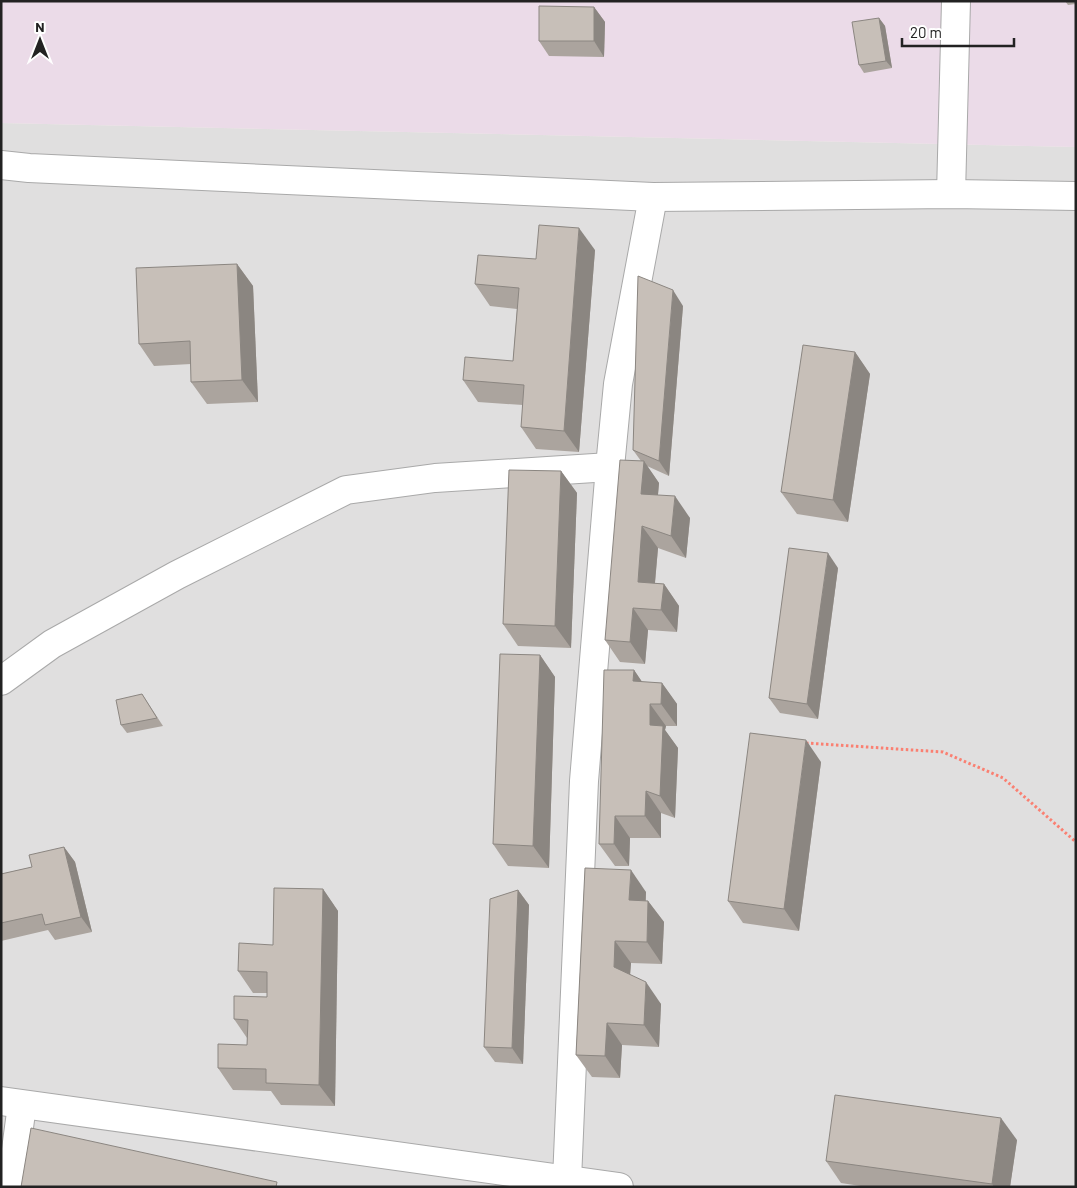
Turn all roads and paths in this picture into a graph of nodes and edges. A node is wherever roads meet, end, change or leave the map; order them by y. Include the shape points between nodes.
1 (956, 1) edge
2 (1, 165) edge
3 (951, 194) junction
4 (1076, 196) edge
5 (653, 197) junction
6 (610, 467) junction
7 (1, 681) edge
8 (797, 743) edge
9 (1076, 842) edge
10 (12, 1103) edge
11 (567, 1180) junction
12 (10, 1187) edge
13 (619, 1187) edge

1 - 3 street
2 - 5 street
3 - 4 street
3 - 5 street
5 - 6 street via 618,384
6 - 7 street via 435,478 346,490 177,575 52,644
6 - 11 street via 584,781
8 - 9 path via 943,752 1002,778
10 - 11 street
10 - 12 street
11 - 13 street

